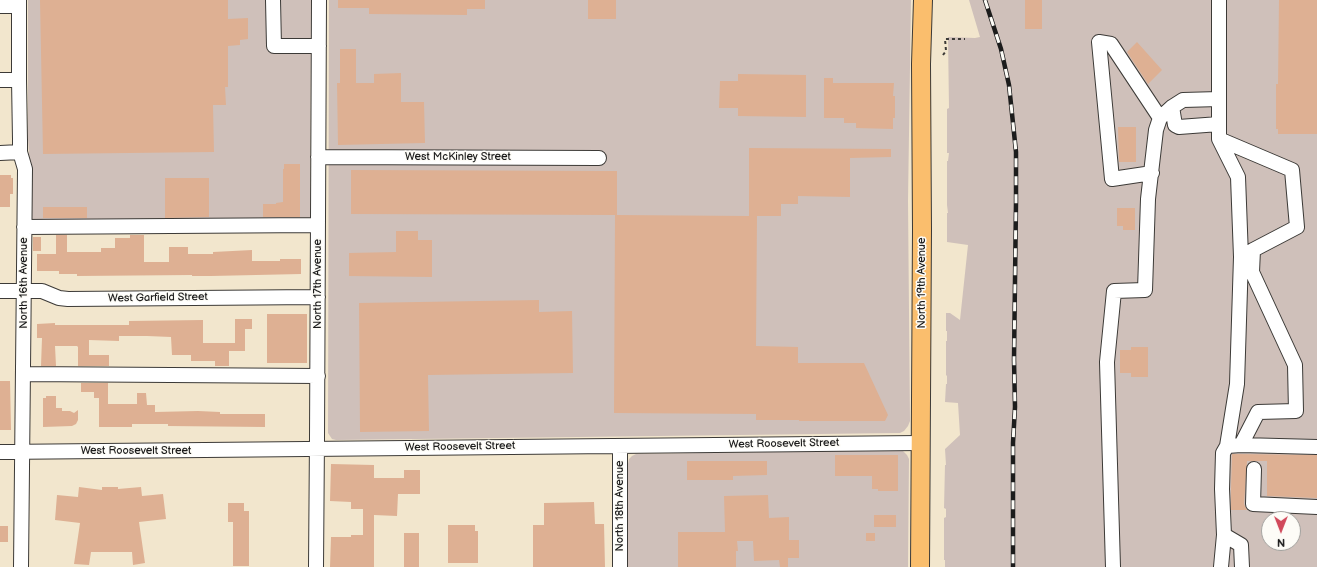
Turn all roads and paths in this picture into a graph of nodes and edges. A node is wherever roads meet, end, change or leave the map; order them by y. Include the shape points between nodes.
1 (273, 0) edge
2 (319, 0) edge
3 (923, 0) edge
4 (1219, 0) edge
5 (19, 3) edge
6 (0, 6) edge
7 (965, 39) dead end
8 (319, 46) junction
9 (944, 55) dead end
10 (0, 80) edge
11 (18, 80) junction
12 (1219, 99) junction
13 (1172, 107) junction
14 (1160, 118) junction
15 (1219, 124) junction
16 (1220, 139) junction
17 (20, 152) junction
18 (0, 153) edge
19 (318, 157) junction
20 (599, 158) dead end
21 (1152, 173) junction
22 (318, 225) junction
23 (24, 227) junction
24 (1254, 250) junction
25 (1241, 257) junction
26 (0, 291) edge
27 (24, 291) junction
28 (318, 297) junction
29 (24, 374) junction
30 (318, 376) junction
31 (920, 443) junction
32 (1241, 445) junction
33 (620, 446) junction
34 (1227, 446) junction
35 (1317, 447) edge
36 (317, 449) junction
37 (23, 451) junction
38 (0, 452) edge
39 (1254, 469) dead end
40 (1317, 507) edge
41 (1224, 535) junction
42 (21, 567) edge
43 (316, 567) edge
44 (620, 567) edge
45 (920, 567) edge
46 (1113, 567) edge
47 (1221, 567) edge
48 (1242, 567) edge

1 - 8 street via 274,46
2 - 8 street, North 17th Avenue
3 - 31 main road, North 19th Avenue
4 - 12 street
5 - 6 street
5 - 11 street, North 16th Avenue
7 - 9 path via 945,39
8 - 19 street, North 17th Avenue
10 - 11 street
11 - 17 street, North 16th Avenue
12 - 13 street via 1183,100
12 - 15 street
13 - 14 street
13 - 15 street via 1175,125 1179,127
14 - 21 street via 1156,130
14 - 21 street via 1111,44 1100,42 1112,179
15 - 16 street
16 - 24 street via 1292,170 1297,227
16 - 25 street via 1238,177
17 - 18 street
17 - 23 street, North 16th Avenue via 25,170
19 - 20 street, West McKinley Street
19 - 22 street, North 17th Avenue
21 - 46 street via 1148,199 1145,290 1114,291 1107,362
22 - 23 street
22 - 28 street, North 17th Avenue
23 - 27 street, North 16th Avenue
24 - 25 street
24 - 32 street via 1252,272 1295,365 1296,411 1258,412
25 - 34 street via 1237,384
26 - 27 street, West Garfield Street
27 - 28 street, West Garfield Street via 42,291 68,299
27 - 29 street, North 16th Avenue
28 - 30 street, North 17th Avenue
29 - 30 street
29 - 37 street, North 16th Avenue
30 - 36 street, North 17th Avenue
31 - 33 street, West Roosevelt Street
31 - 45 main road, North 19th Avenue
32 - 34 street
32 - 35 street
33 - 36 street, West Roosevelt Street
33 - 44 street, North 18th Avenue
34 - 41 street via 1223,453
36 - 37 street, West Roosevelt Street
36 - 43 street, North 17th Avenue
37 - 38 street, West Roosevelt Street
37 - 42 street, North 16th Avenue
39 - 40 street via 1253,504
41 - 47 street
41 - 48 street via 1241,545

